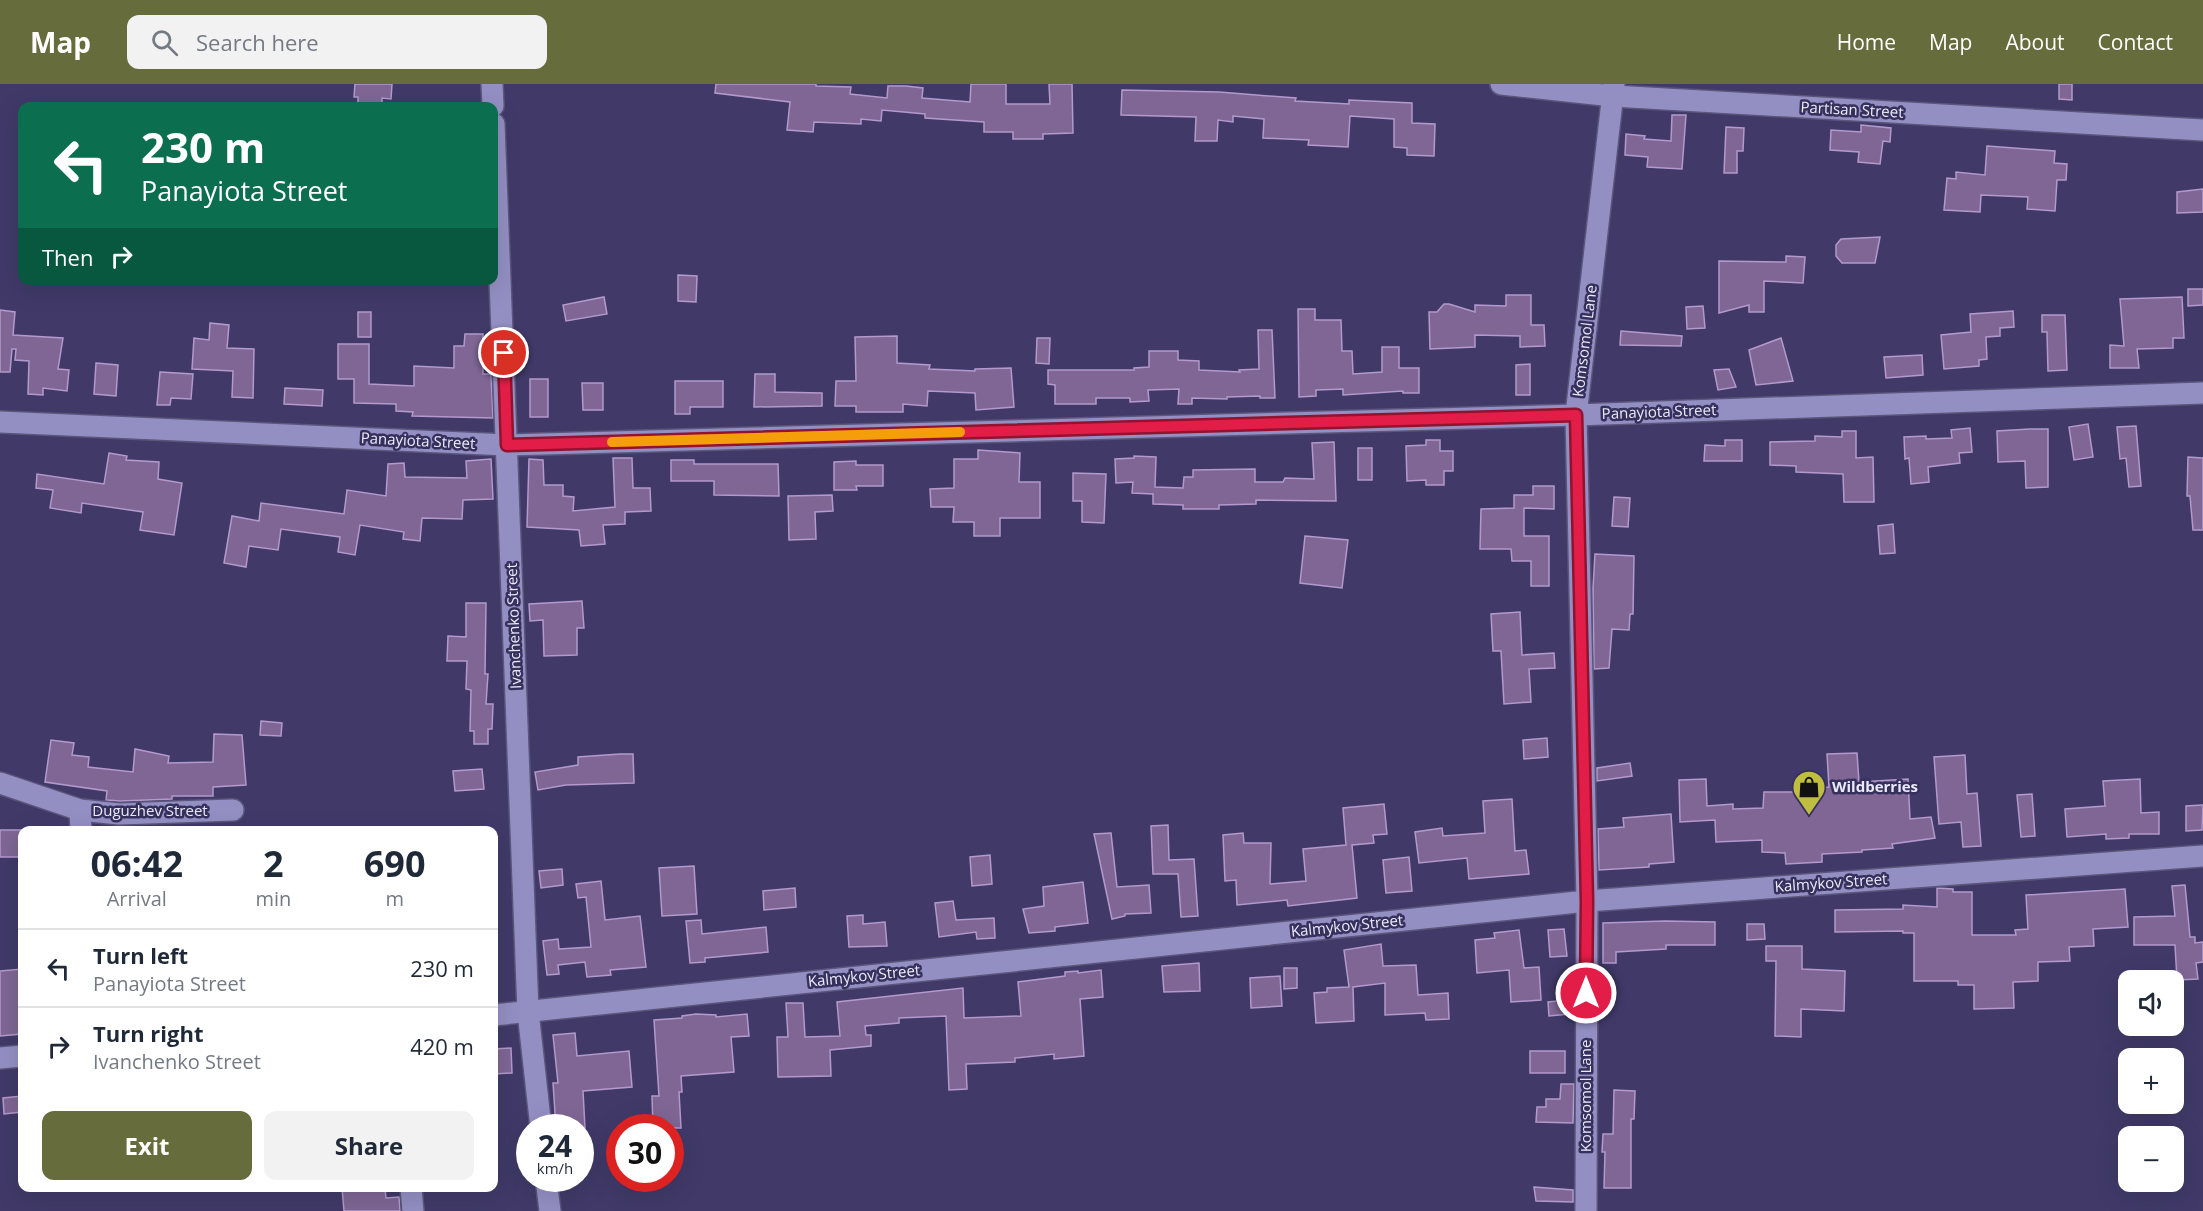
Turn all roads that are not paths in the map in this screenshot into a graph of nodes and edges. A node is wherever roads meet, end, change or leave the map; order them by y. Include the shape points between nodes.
1 (492, 84) edge
2 (1501, 84) edge
3 (1614, 90) edge
4 (493, 102) edge
5 (2203, 130) edge
6 (498, 223) edge
7 (2203, 393) edge
8 (1576, 415) junction
9 (0, 423) edge
10 (507, 445) junction
11 (0, 783) edge
12 (233, 810) dead end
13 (80, 821) edge
14 (2203, 856) edge
15 (1587, 901) junction
16 (528, 1012) junction
17 (498, 1015) edge
18 (18, 1056) edge
19 (0, 1058) edge
20 (539, 1114) edge
21 (411, 1192) edge
22 (548, 1192) edge
23 (413, 1211) edge
24 (550, 1211) edge
25 (1586, 1211) edge

1 - 4 street
2 - 3 street, Partisan Street
3 - 5 street, Partisan Street
3 - 8 street, Komsomol Lane
6 - 10 street, Ivanchenko Street
7 - 8 street, Panayiota Street
8 - 10 street, Panayiota Street
8 - 15 street, Komsomol Lane
9 - 10 street, Panayiota Street
10 - 16 street, Ivanchenko Street
11 - 13 street, Duguzhev Street
12 - 13 street, Duguzhev Street via 119,814
14 - 15 street, Kalmykov Street
15 - 16 street, Kalmykov Street
15 - 25 street, Komsomol Lane
16 - 17 street, Kalmykov Street
16 - 20 street, Ivanchenko Street
18 - 19 street
21 - 23 street
22 - 24 street

